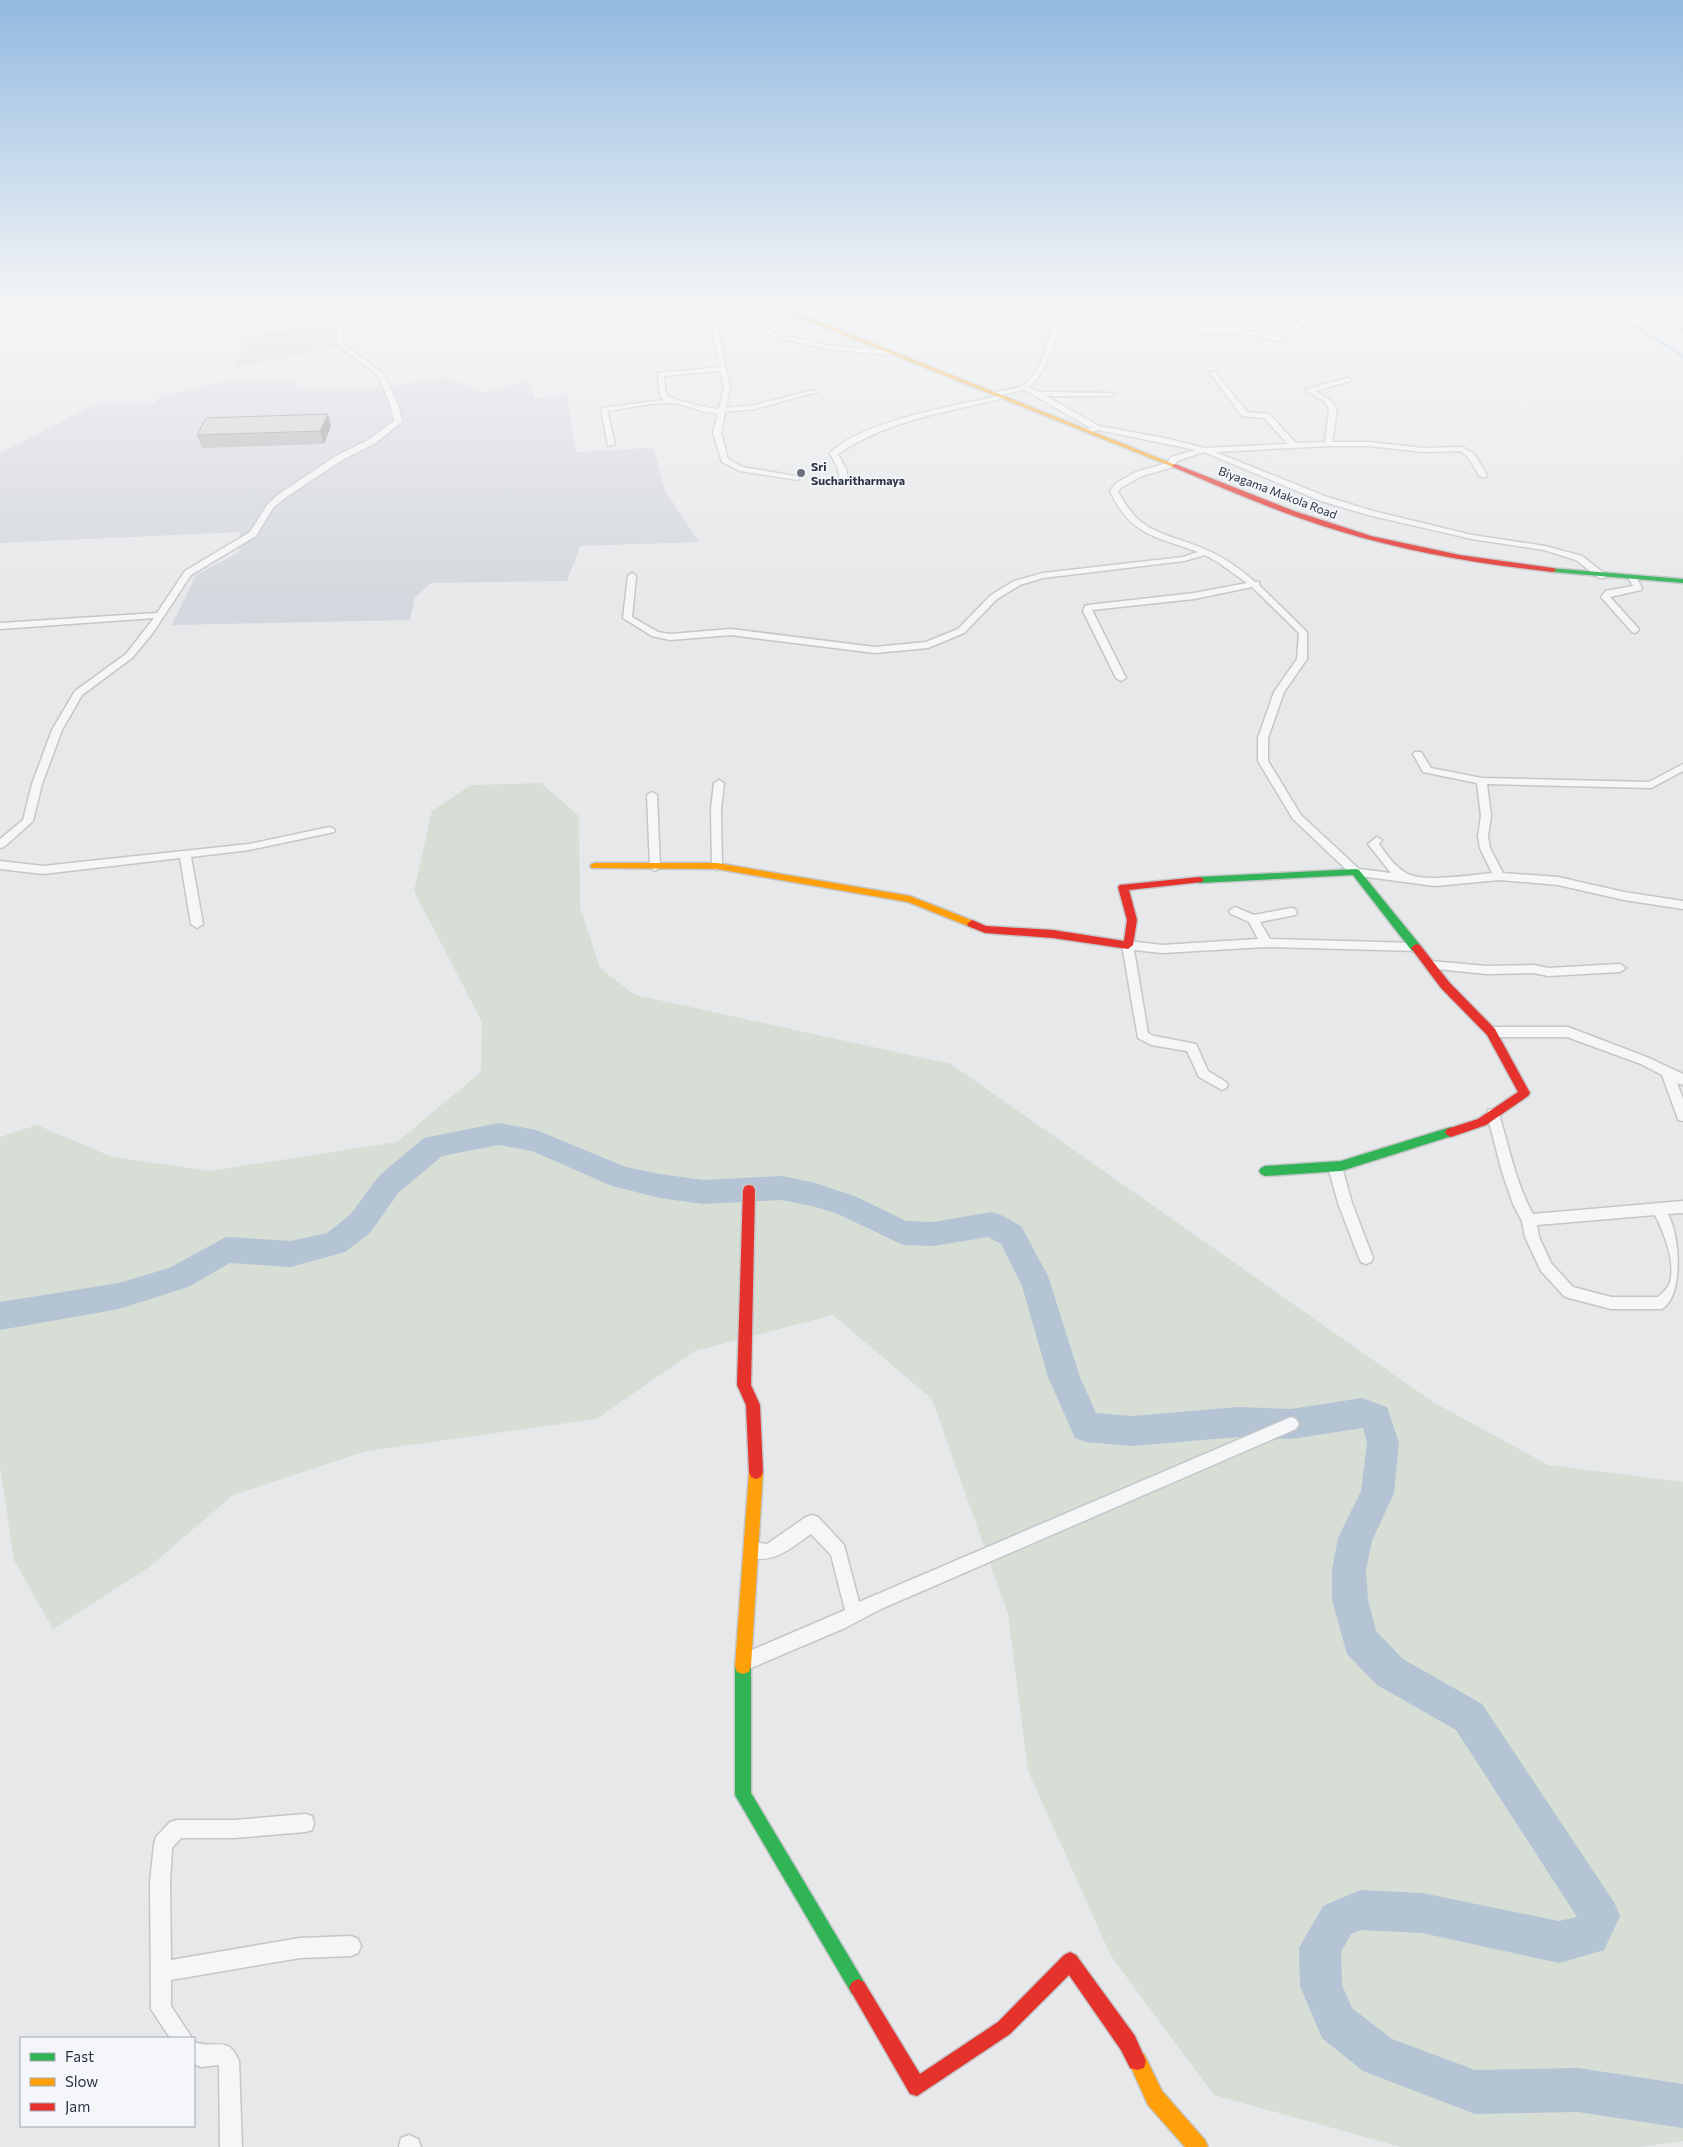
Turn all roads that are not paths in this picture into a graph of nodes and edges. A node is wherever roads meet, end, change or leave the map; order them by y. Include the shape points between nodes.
1 (394, 405) edge
2 (639, 405) edge
3 (692, 405) edge
4 (724, 405) edge
5 (762, 405) edge
6 (966, 405) edge
7 (1024, 405) edge
8 (1054, 405) edge
9 (1238, 405) edge
10 (1330, 405) edge
11 (723, 409) junction
12 (1092, 430) junction
13 (611, 444) dead end
14 (1328, 444) junction
15 (1294, 446) junction
16 (1204, 450) junction
17 (1170, 464) junction
18 (1483, 475) dead end
19 (795, 478) dead end
20 (844, 480) dead end
21 (1204, 553) junction
22 (632, 576) dead end
23 (1602, 576) junction
24 (1633, 579) junction
25 (1683, 581) edge
26 (1256, 584) junction
27 (160, 615) junction
28 (0, 626) edge
29 (1635, 630) dead end
30 (1121, 678) dead end
31 (1418, 754) dead end
32 (1683, 767) edge
33 (1482, 781) junction
34 (719, 783) dead end
35 (652, 795) dead end
36 (330, 830) dead end
37 (1377, 840) dead end
38 (0, 845) edge
39 (185, 854) junction
40 (0, 865) edge
41 (595, 866) dead end
42 (717, 866) junction
43 (656, 867) junction
44 (1356, 872) junction
45 (1499, 876) junction
46 (1403, 877) junction
47 (1683, 905) edge
48 (1234, 912) dead end
49 (1291, 912) dead end
50 (1253, 919) junction
51 (197, 924) dead end
52 (1266, 943) junction
53 (1128, 946) junction
54 (1416, 947) junction
55 (1430, 965) junction
56 (1620, 968) dead end
57 (1492, 1032) junction
58 (1667, 1072) junction
59 (1683, 1080) edge
60 (1222, 1085) dead end
61 (1493, 1114) junction
62 (1683, 1116) edge
63 (1335, 1167) junction
64 (1265, 1171) dead end
65 (749, 1190) dead end
66 (1683, 1207) edge
67 (1659, 1209) junction
68 (1529, 1220) junction
69 (1366, 1258) dead end
70 (1291, 1424) dead end
71 (752, 1550) junction
72 (854, 1614) junction
73 (744, 1662) junction
74 (305, 1822) dead end
75 (351, 1946) dead end
76 (161, 1971) junction
77 (181, 2037) edge
78 (195, 2053) edge
79 (231, 2147) edge
80 (1198, 2147) edge

1 - 27 street via 398,422 282,496 270,507 253,534 188,573
2 - 13 street via 603,409
3 - 11 street via 705,410
4 - 11 street
5 - 11 street
6 - 20 street via 880,429 842,446 834,452
7 - 12 street, Biyagama Makola Road
8 - 12 street
9 - 15 street via 1245,414 1264,415
10 - 14 street via 1333,409
11 - 19 street via 717,433 725,460 740,469
12 - 16 street via 1169,441
12 - 17 street, Biyagama Makola Road
14 - 15 street
14 - 18 street via 1462,449 1471,456
15 - 16 street
16 - 17 street via 1174,459
16 - 23 street via 1324,499 1472,537 1545,548 1579,558
17 - 21 street via 1139,474 1119,485 1114,491 1117,500 1130,520 1141,528
17 - 23 street, Biyagama Makola Road via 1365,538 1487,564
21 - 22 street via 1184,559 1043,576 1017,583 994,597 961,631 928,645 874,650 731,632 670,637 655,634 627,618
21 - 26 street
23 - 24 street, Biyagama Makola Road
24 - 25 street, Biyagama Makola Road
24 - 29 street via 1638,588 1605,597
26 - 30 street via 1194,596 1088,608
26 - 44 street via 1303,632 1302,659 1279,692 1263,738 1262,761 1297,817
27 - 28 street
27 - 38 street via 129,656 78,693 57,730 36,784 28,821
31 - 33 street via 1427,770
32 - 33 street via 1651,785
33 - 45 street via 1485,848
34 - 42 street
35 - 43 street
36 - 39 street via 249,847
37 - 46 street via 1374,844 1389,865
39 - 40 street via 43,870
39 - 51 street
41 - 43 street
42 - 43 street
42 - 53 street via 910,899 985,929 1053,934
44 - 46 street
44 - 53 street via 1227,876 1123,887 1132,920
44 - 54 street
45 - 46 street via 1435,882
45 - 47 street via 1558,881
48 - 50 street
49 - 50 street
50 - 52 street
52 - 53 street via 1162,949
52 - 54 street
53 - 60 street via 1142,1035 1151,1040 1192,1047 1203,1074
54 - 55 street
55 - 56 street via 1548,972
55 - 57 street
57 - 58 street via 1568,1032
57 - 61 street via 1524,1093
58 - 59 street
58 - 62 street
61 - 63 street via 1482,1122
61 - 68 street via 1509,1172
63 - 64 street
63 - 69 street
65 - 71 street via 744,1385 753,1406 756,1434
66 - 67 street
67 - 68 street
67 - 68 street via 1672,1234 1680,1260 1676,1287 1662,1303 1611,1303 1569,1292 1546,1267 1532,1237
70 - 72 street
71 - 72 street via 767,1552 812,1524 838,1552
71 - 73 street
72 - 73 street
73 - 80 street via 743,1796 917,2087 1004,2028 1070,1961 1128,2043 1155,2098
74 - 76 street via 234,1829 177,1829 163,1844
75 - 76 street via 300,1948
76 - 77 street via 161,2009
78 - 79 street via 201,2057 221,2053 228,2061

